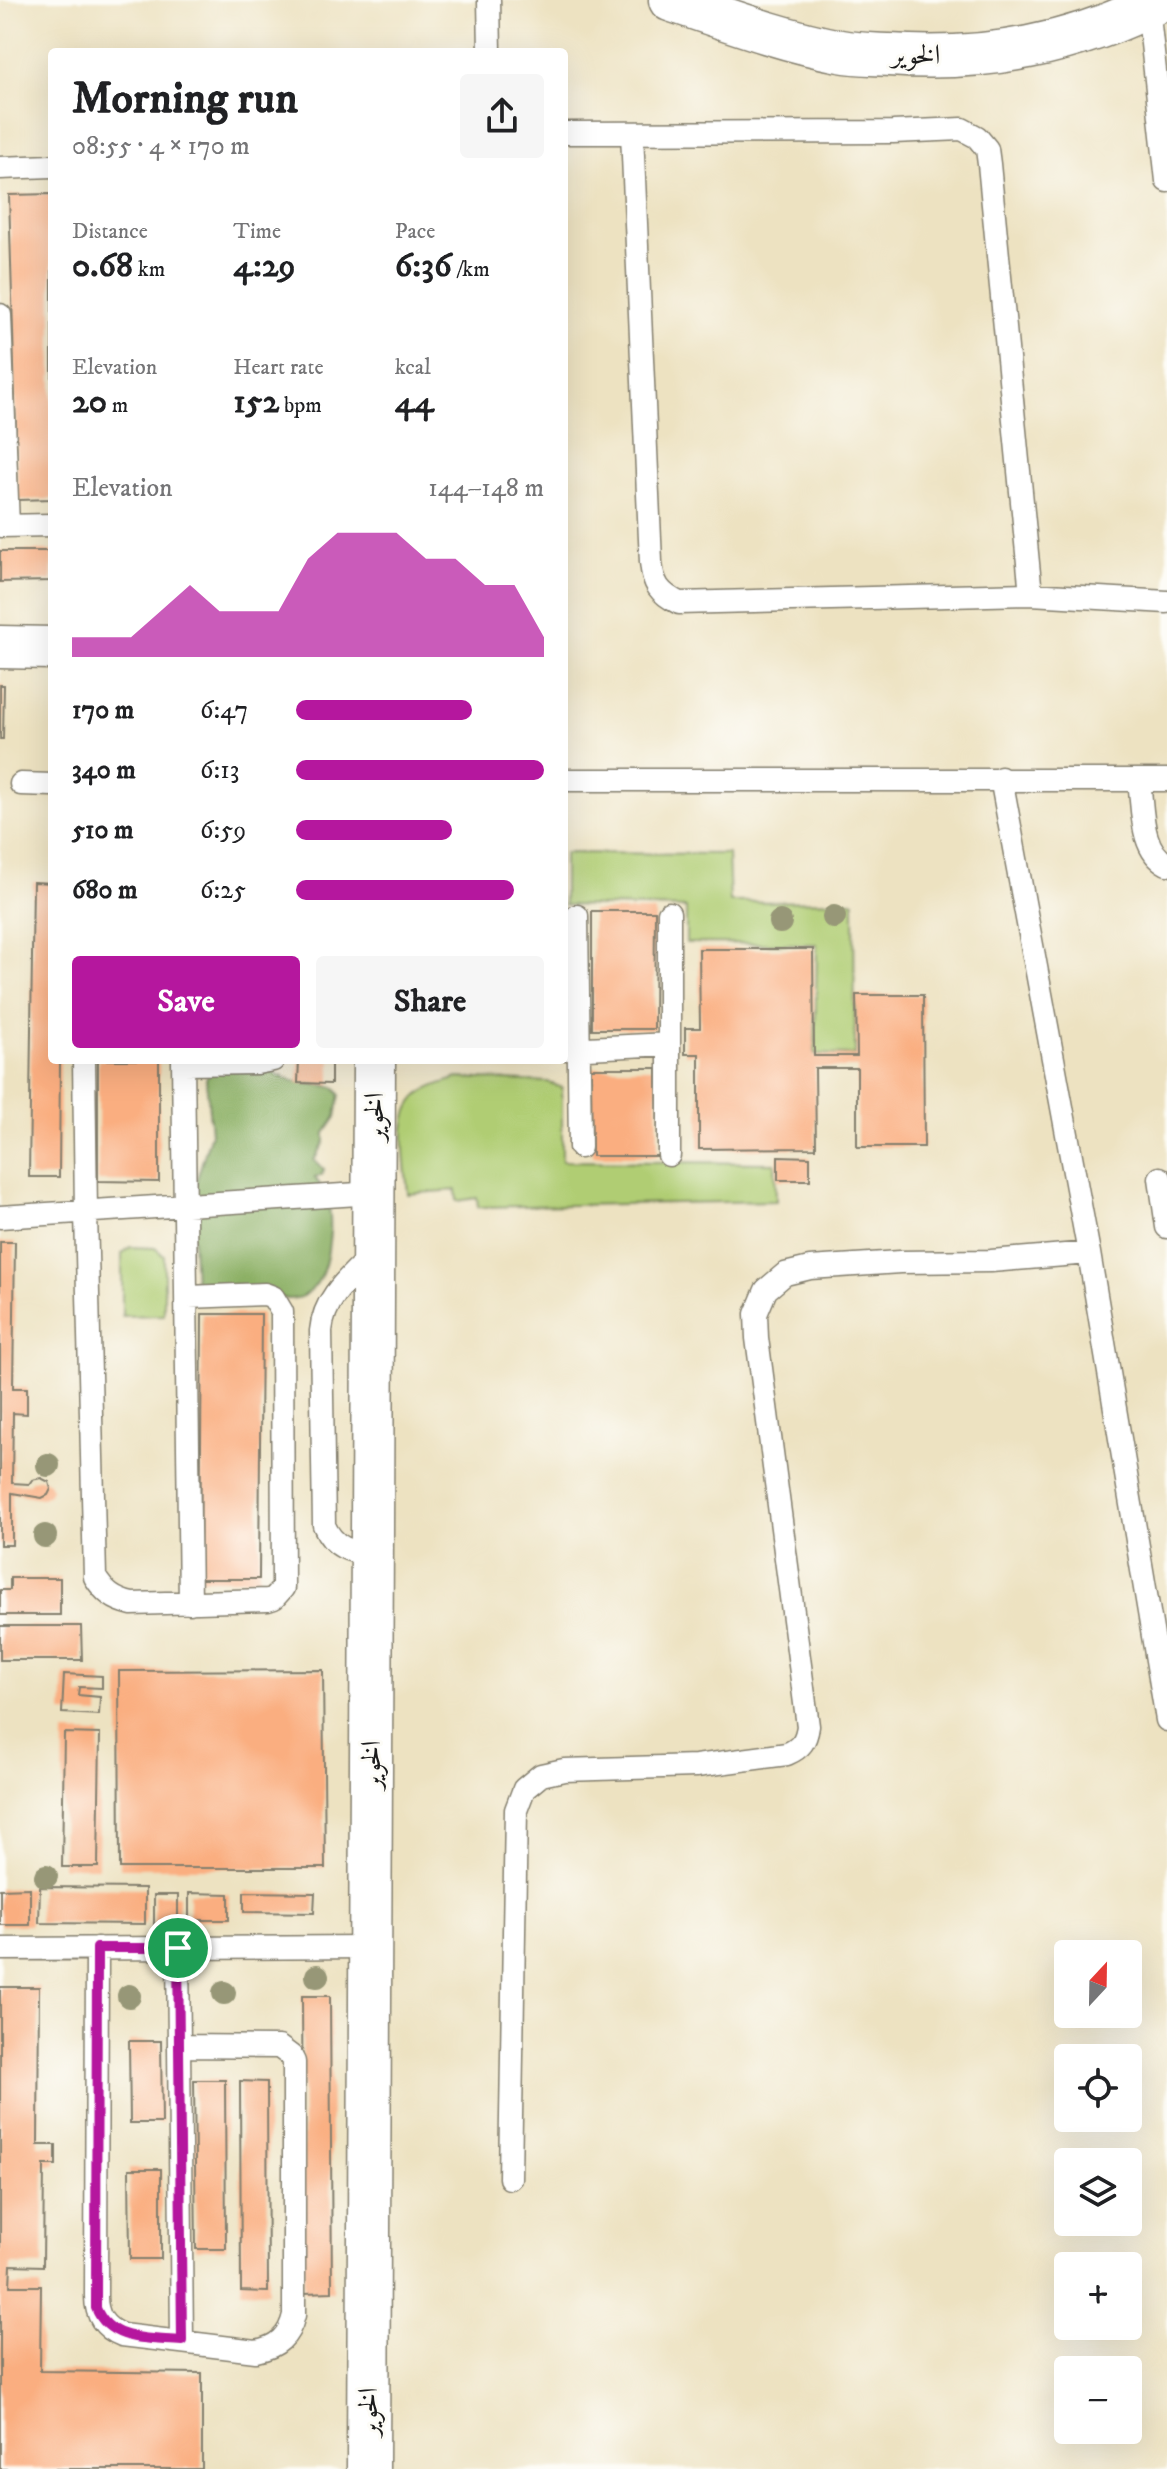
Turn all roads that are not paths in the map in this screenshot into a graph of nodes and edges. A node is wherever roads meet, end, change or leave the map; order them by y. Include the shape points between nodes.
1 (489, 0) edge
2 (670, 0) edge
3 (1154, 4) edge
4 (490, 48) edge
5 (568, 133) edge
6 (632, 133) junction
7 (1165, 147) edge
8 (48, 166) edge
9 (0, 168) edge
10 (1167, 181) edge
11 (0, 315) edge
12 (48, 525) edge
13 (4, 526) edge
14 (1031, 594) junction
15 (1167, 602) edge
16 (0, 647) edge
17 (48, 648) edge
18 (1001, 778) junction
19 (568, 780) edge
20 (1167, 780) edge
21 (1139, 781) junction
22 (21, 784) dead end
23 (48, 785) edge
24 (1167, 864) edge
25 (669, 913) dead end
26 (577, 916) dead end
27 (669, 1044) junction
28 (571, 1049) edge
29 (84, 1064) edge
30 (183, 1064) edge
31 (374, 1064) edge
32 (580, 1147) dead end
33 (669, 1155) dead end
34 (1160, 1178) dead end
35 (374, 1193) junction
36 (186, 1205) junction
37 (86, 1213) junction
38 (0, 1217) edge
39 (1167, 1227) edge
40 (1089, 1253) junction
41 (188, 1297) junction
42 (190, 1603) junction
43 (1161, 1634) edge
44 (1167, 1720) edge
45 (370, 1947) junction
46 (97, 1948) junction
47 (178, 1948) junction
48 (0, 1949) edge
49 (179, 2046) junction
50 (510, 2178) dead end
51 (182, 2341) junction
52 (368, 2469) edge

1 - 4 lane
2 - 3 street, الخوير via 774,36 842,52 915,57 1032,49
3 - 7 lane
5 - 6 lane
6 - 14 lane via 962,129 977,137 987,149
6 - 14 lane via 651,562 653,580 663,595 679,603
7 - 10 lane
8 - 9 lane
11 - 13 lane
12 - 13 lane
14 - 15 lane
16 - 17 street
18 - 19 lane
18 - 21 lane
18 - 40 lane
20 - 21 lane
21 - 24 lane via 1148,845
22 - 23 lane
25 - 27 lane
26 - 28 lane
27 - 28 lane
27 - 33 lane
28 - 32 lane
29 - 37 lane
30 - 36 lane
31 - 35 street, الخوير
34 - 39 lane
35 - 36 lane
35 - 45 street, الخوير
36 - 37 lane
36 - 41 lane
37 - 38 lane
37 - 42 lane via 95,1577 117,1600
40 - 43 lane
40 - 50 lane via 810,1268 785,1274 766,1290 756,1314 757,1338 806,1738 787,1754 696,1766 564,1770 541,1775 524,1789 516,1810
41 - 42 lane
41 - 42 lane via 265,1294 279,1304 282,1328 283,1588 268,1600
43 - 44 lane
45 - 47 lane
45 - 52 street, الخوير
46 - 47 lane
46 - 48 lane
46 - 51 lane via 96,2308 108,2327 122,2335
47 - 49 lane
49 - 51 lane
49 - 51 lane via 279,2047 291,2056 296,2070 291,2326 278,2344 256,2351

